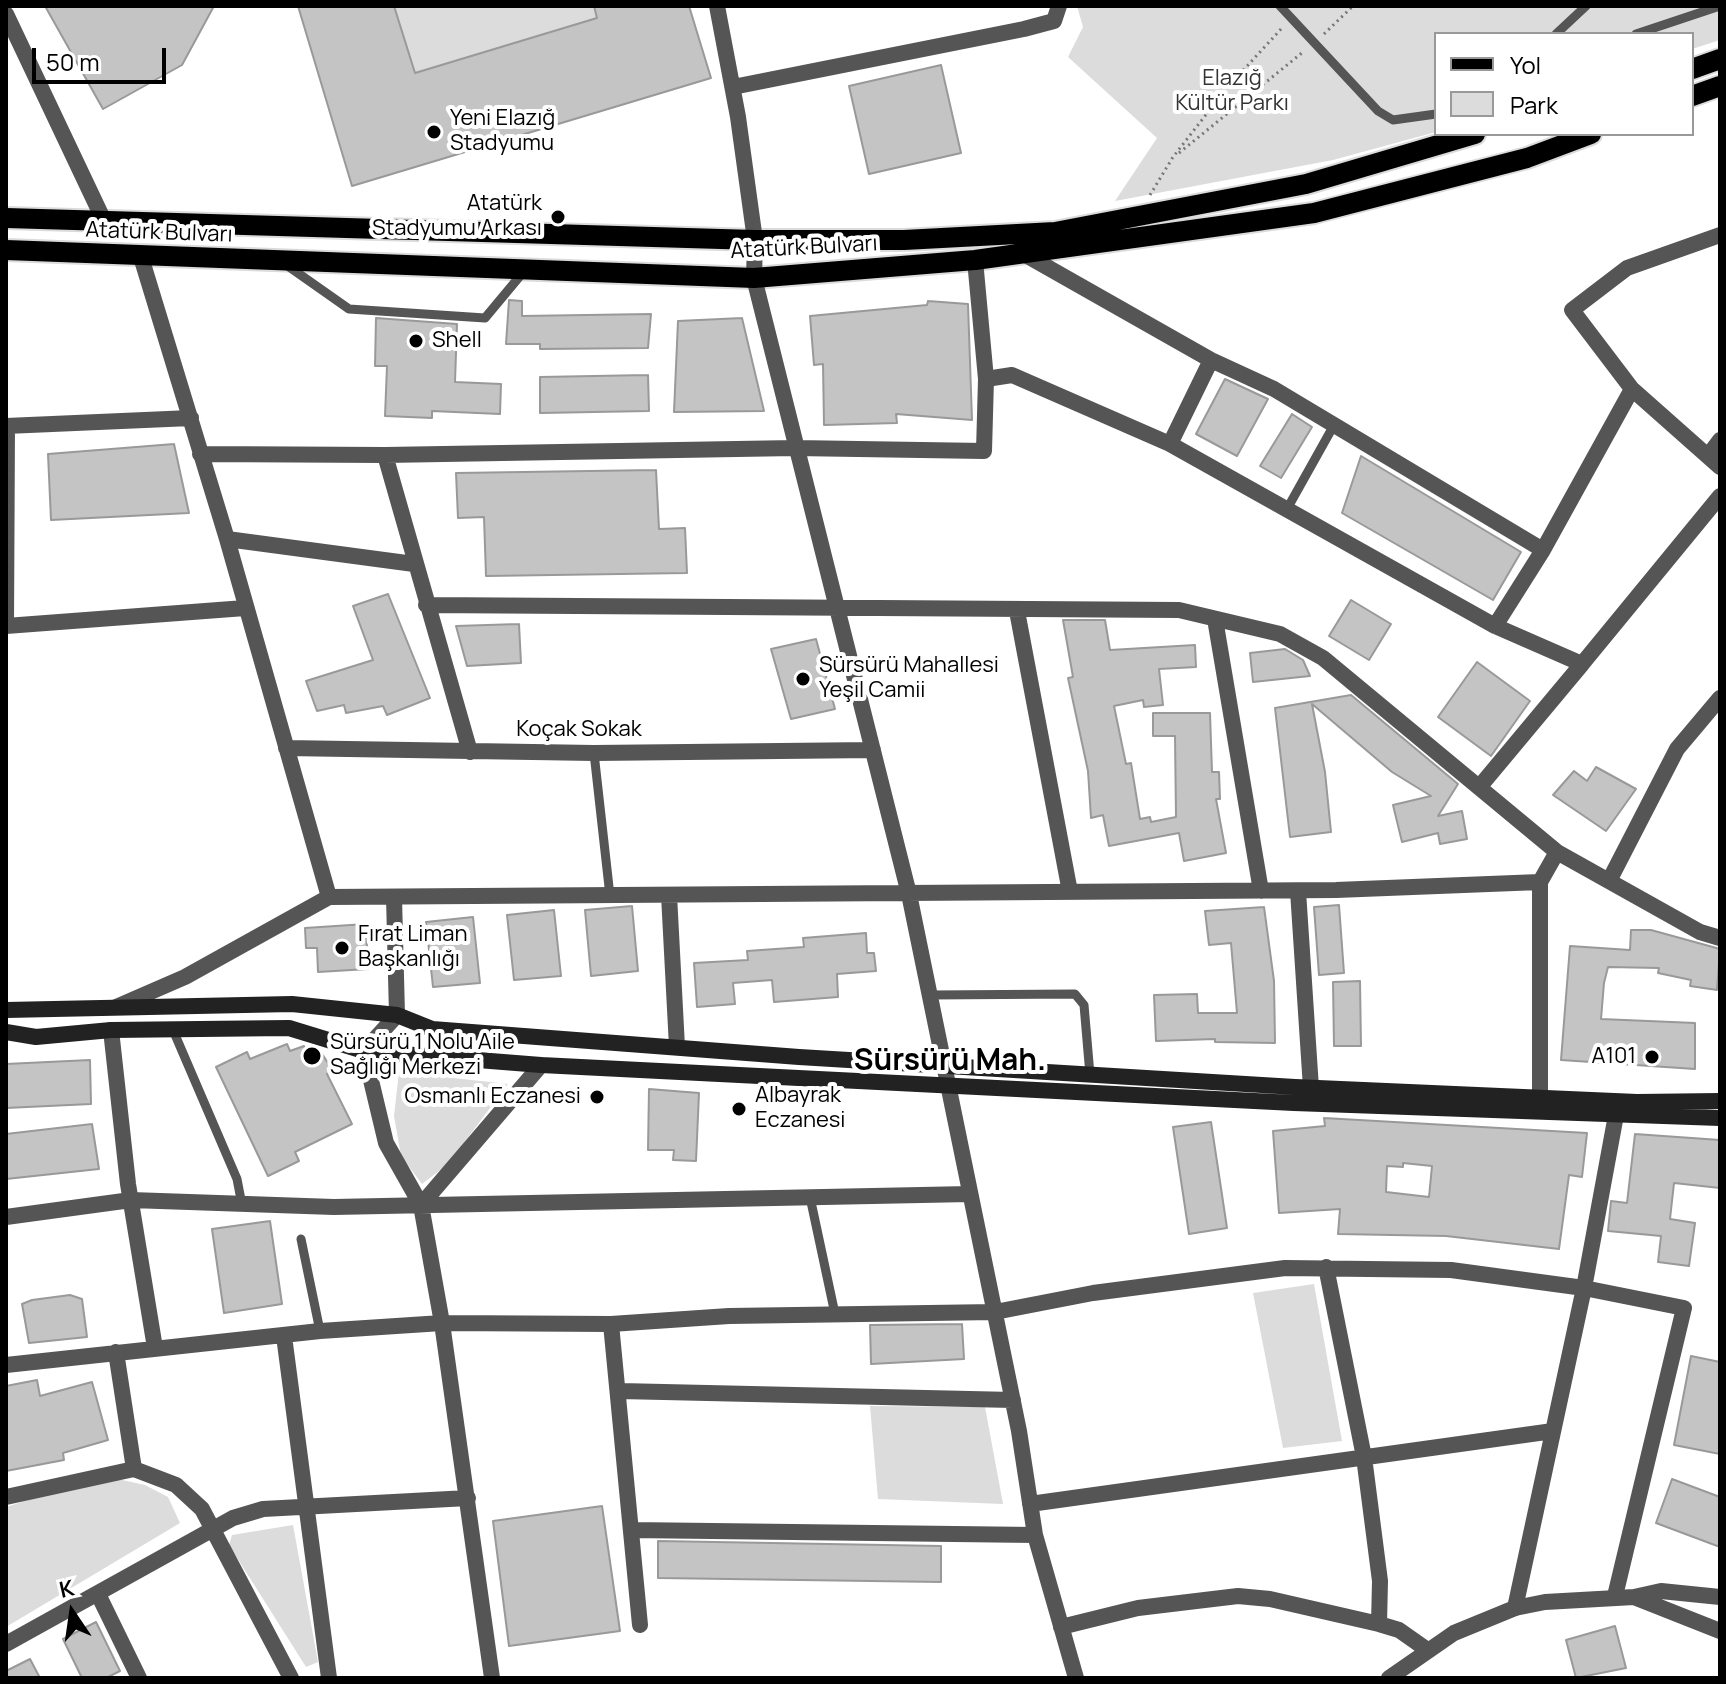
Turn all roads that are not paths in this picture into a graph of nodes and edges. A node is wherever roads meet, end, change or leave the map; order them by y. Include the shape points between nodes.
1 (717, 6) edge
2 (1059, 6) edge
3 (1280, 6) edge
4 (1586, 6) edge
5 (1720, 6) edge
6 (6, 14) edge
7 (1558, 32) edge
8 (1642, 32) edge
9 (1720, 59) edge
10 (1694, 68) edge
11 (1720, 86) edge
12 (733, 87) junction
13 (1694, 95) edge
14 (1434, 114) edge
15 (1468, 136) edge
16 (1586, 136) edge
17 (6, 218) edge
18 (105, 223) junction
19 (1720, 235) edge
20 (755, 240) junction
21 (6, 250) edge
22 (1024, 254) junction
23 (141, 257) junction
24 (975, 260) junction
25 (282, 262) junction
26 (526, 270) junction
27 (754, 278) junction
28 (1211, 360) junction
29 (986, 379) junction
30 (1632, 389) junction
31 (191, 418) junction
32 (1334, 425) junction
33 (7, 426) edge
34 (1720, 440) edge
35 (1170, 444) junction
36 (795, 448) junction
37 (200, 454) junction
38 (385, 455) junction
39 (1714, 462) edge
40 (1720, 496) edge
41 (1287, 509) junction
42 (227, 539) junction
43 (1543, 550) junction
44 (414, 564) junction
45 (426, 605) junction
46 (835, 607) junction
47 (245, 608) junction
48 (1017, 611) junction
49 (1215, 619) junction
50 (6, 626) edge
51 (1495, 626) junction
52 (1582, 664) junction
53 (1720, 698) edge
54 (286, 748) junction
55 (873, 750) junction
56 (470, 752) junction
57 (594, 753) junction
58 (1481, 785) junction
59 (1557, 852) junction
60 (1609, 881) junction
61 (1540, 882) junction
62 (1261, 891) junction
63 (1298, 891) junction
64 (1070, 892) junction
65 (909, 894) junction
66 (669, 895) junction
67 (610, 896) junction
68 (329, 897) junction
69 (394, 897) junction
70 (1720, 938) edge
71 (931, 995) junction
72 (116, 1007) junction
73 (6, 1010) edge
74 (397, 1015) junction
75 (111, 1030) junction
76 (173, 1030) junction
77 (6, 1032) edge
78 (677, 1047) junction
79 (364, 1051) junction
80 (541, 1065) junction
81 (944, 1065) junction
82 (1090, 1075) junction
83 (948, 1085) junction
84 (1311, 1088) junction
85 (1540, 1098) junction
86 (1720, 1101) edge
87 (1616, 1115) junction
88 (1720, 1118) edge
89 (970, 1194) junction
90 (810, 1197) junction
91 (131, 1200) junction
92 (242, 1205) junction
93 (421, 1205) junction
94 (6, 1217) edge
95 (301, 1239) dead end
96 (1326, 1267) junction
97 (1584, 1288) junction
98 (995, 1312) junction
99 (835, 1314) junction
100 (442, 1323) junction
101 (611, 1324) junction
102 (320, 1331) junction
103 (284, 1336) junction
104 (155, 1348) junction
105 (116, 1352) junction
106 (6, 1365) edge
107 (620, 1391) junction
108 (1013, 1400) junction
109 (1553, 1431) junction
110 (1364, 1457) junction
111 (134, 1469) junction
112 (6, 1497) edge
113 (468, 1498) junction
114 (1030, 1504) junction
115 (304, 1506) junction
116 (212, 1529) junction
117 (631, 1530) junction
118 (1035, 1535) junction
119 (98, 1594) junction
120 (1615, 1596) junction
121 (1634, 1597) junction
122 (1720, 1597) edge
123 (1515, 1608) junction
124 (1379, 1624) junction
125 (640, 1625) dead end
126 (1061, 1627) junction
127 (1720, 1631) edge
128 (6, 1644) edge
129 (1426, 1649) junction
130 (287, 1677) edge
131 (139, 1678) edge
132 (329, 1678) edge
133 (492, 1678) edge
134 (1076, 1678) edge
135 (1389, 1678) edge

1 - 12 street
2 - 12 street via 1054,21 1024,29
3 - 14 lane via 1378,111 1393,120
4 - 7 lane
5 - 8 lane
6 - 18 street
9 - 10 main road
11 - 13 main road
12 - 20 street
15 - 20 main road, Atatürk Bulvarı via 1306,184 1055,232
16 - 22 main road, Atatürk Bulvarı via 1527,158 1314,213
17 - 18 main road, Atatürk Bulvarı
18 - 20 main road, Atatürk Bulvarı
19 - 30 street via 1627,268 1572,310
20 - 27 street
21 - 23 main road, Atatürk Bulvarı
22 - 24 main road, Atatürk Bulvarı
22 - 28 street
23 - 25 main road, Atatürk Bulvarı
23 - 31 street
24 - 27 main road, Atatürk Bulvarı
24 - 29 street
25 - 26 main road, Atatürk Bulvarı
25 - 26 lane via 349,309 485,318
26 - 27 main road, Atatürk Bulvarı
27 - 36 street
28 - 32 street
28 - 35 street
29 - 35 street via 1012,375
29 - 36 street via 984,451
30 - 39 street
30 - 43 street
31 - 33 street
31 - 37 street
32 - 41 lane
32 - 43 street
33 - 50 street
34 - 39 street
35 - 41 street
36 - 38 street
36 - 46 street
37 - 38 street
37 - 42 street
38 - 44 street
40 - 52 street
41 - 51 street
42 - 44 street
42 - 47 street
43 - 51 street
44 - 45 street
45 - 46 street
45 - 56 street
46 - 48 street
46 - 55 street
47 - 50 street
47 - 54 street
48 - 49 street via 1179,610
48 - 64 street
49 - 58 street via 1280,634 1323,658
49 - 62 street
51 - 52 street
52 - 58 street
53 - 60 street via 1677,749
54 - 56 street, Koçak Sokak
54 - 68 street
55 - 57 street, Koçak Sokak
55 - 65 street
56 - 57 street, Koçak Sokak
57 - 67 lane
58 - 59 street
59 - 60 street
59 - 61 street
60 - 70 street
61 - 63 street
61 - 85 street
62 - 63 street
62 - 64 street
63 - 84 street
64 - 65 street
65 - 66 street
65 - 71 street
66 - 67 street
66 - 78 street
67 - 69 street
68 - 69 street
68 - 72 street via 185,977
69 - 74 street
71 - 81 street
71 - 82 lane via 1075,994 1084,1005
72 - 73 main road
72 - 74 main road via 292,1004
74 - 78 main road via 432,1029
74 - 79 street
75 - 76 main road
75 - 77 main road via 36,1037
75 - 91 street
76 - 79 main road via 289,1028
76 - 92 lane via 237,1179
78 - 81 main road
79 - 80 main road
79 - 93 street via 386,1143
80 - 83 main road
80 - 93 street
81 - 82 main road
81 - 83 street
82 - 84 main road
83 - 87 main road
83 - 89 street
84 - 85 main road
85 - 86 main road
87 - 88 main road
87 - 97 street
89 - 90 street
89 - 98 street
90 - 93 street
90 - 99 lane
91 - 92 street
91 - 94 street
91 - 104 street
92 - 93 street
93 - 100 street
95 - 102 lane
96 - 97 street via 1451,1270
96 - 98 street via 1182,1281
96 - 110 street
97 - 109 street
97 - 120 street via 1684,1308
98 - 99 street
98 - 108 street
99 - 101 street
100 - 101 street
100 - 102 street
100 - 113 street
101 - 107 street
102 - 103 street
103 - 104 street
103 - 115 street
104 - 105 street
105 - 106 street
105 - 111 street
107 - 108 street
107 - 117 street
108 - 114 street
109 - 110 street
109 - 123 street
110 - 114 street
110 - 124 street via 1380,1581
111 - 112 street
111 - 116 street via 194,1498
113 - 115 street
113 - 133 street
114 - 118 street
115 - 116 street via 263,1509
115 - 132 street
116 - 119 street
116 - 130 street
117 - 118 street
117 - 125 street
118 - 126 street
119 - 128 street
119 - 131 street
120 - 121 street
120 - 123 street
121 - 122 street via 1661,1591
121 - 127 street
123 - 129 street
124 - 126 street via 1238,1596 1138,1608
124 - 129 street via 1399,1630
126 - 134 street
129 - 135 street

